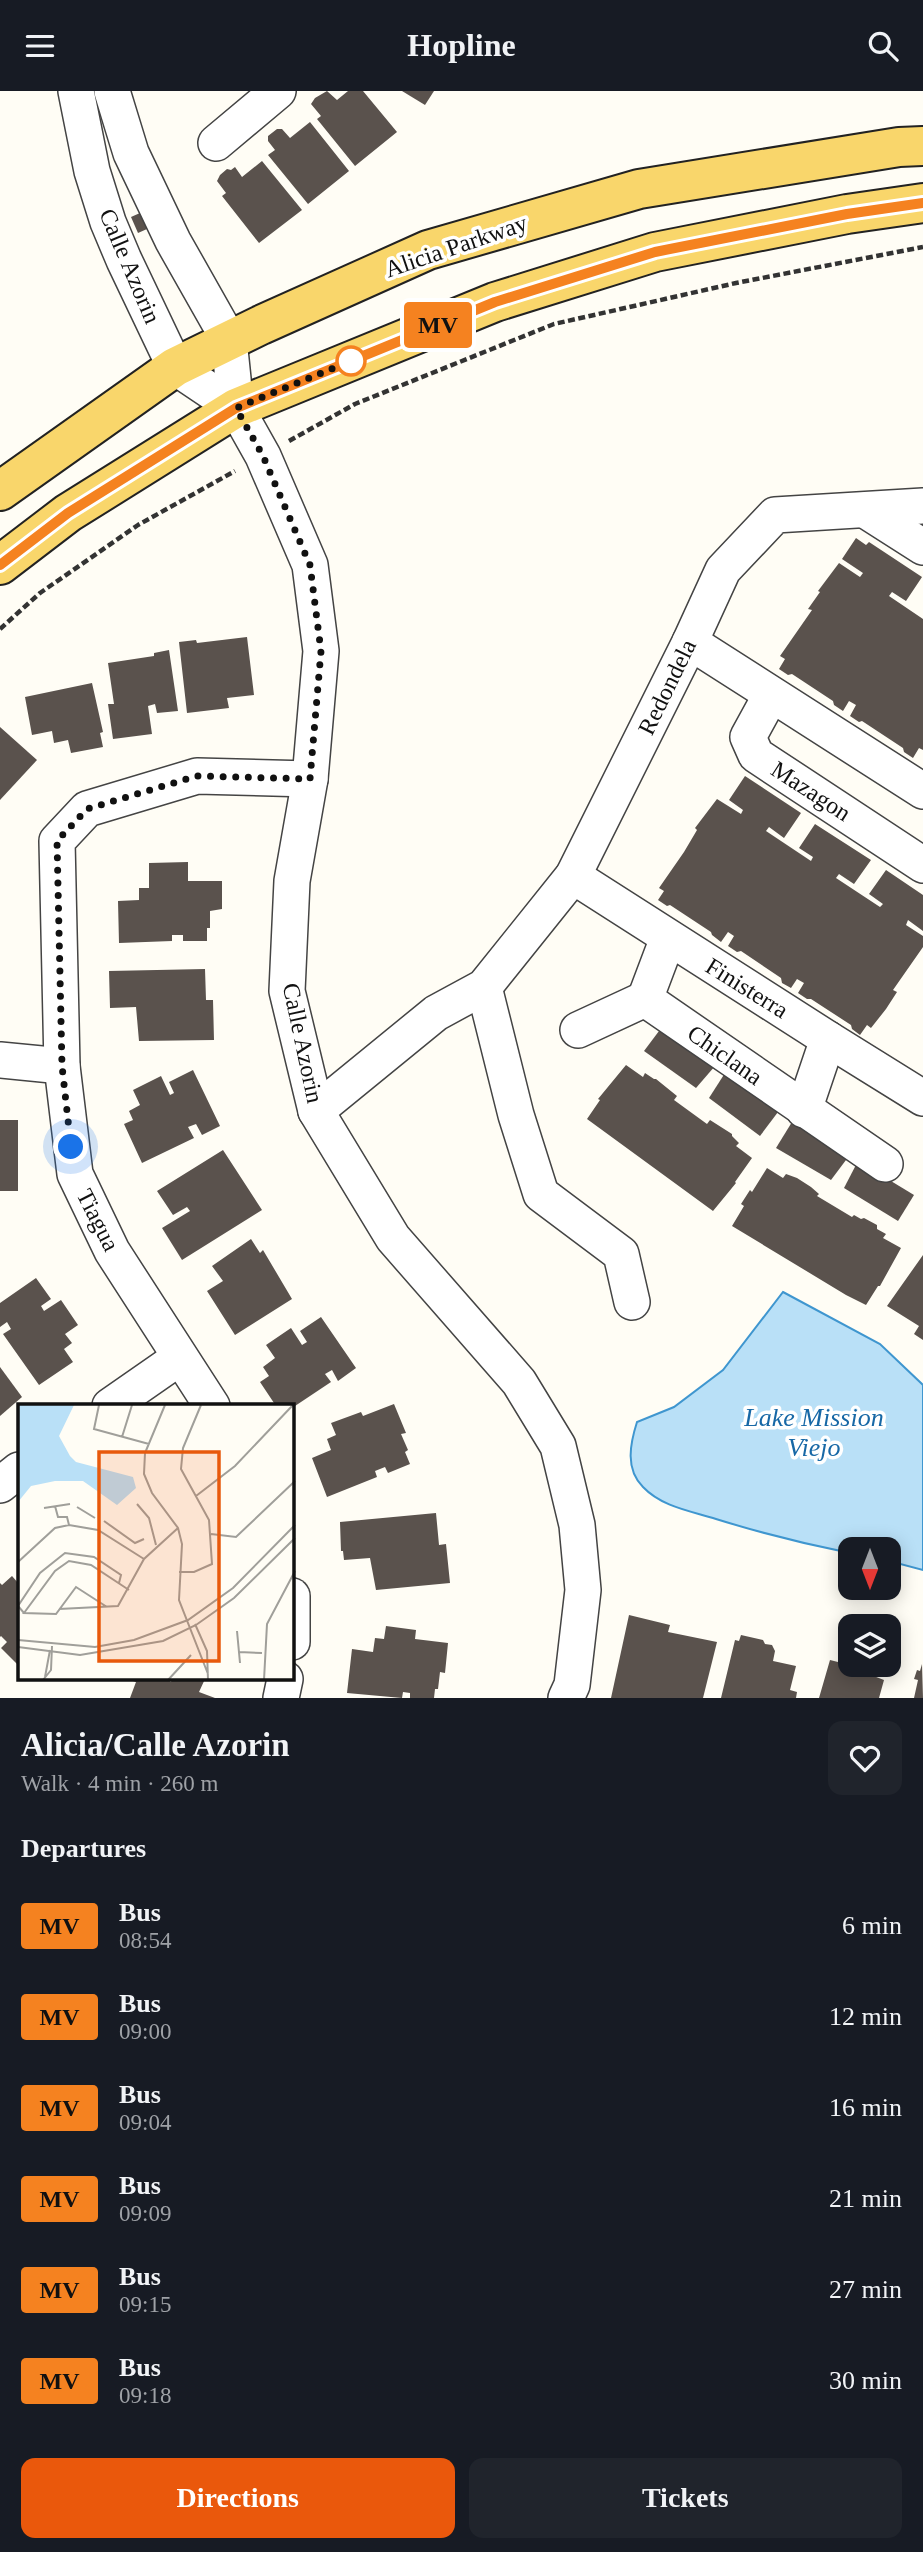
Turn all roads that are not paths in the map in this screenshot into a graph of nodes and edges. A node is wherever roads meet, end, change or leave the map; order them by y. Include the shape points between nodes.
1 (76, 91) edge
2 (112, 91) edge
3 (278, 91) edge
4 (216, 143) dead end
5 (923, 146) edge
6 (146, 183) junction
7 (102, 202) junction
8 (923, 203) edge
9 (229, 340) junction
10 (175, 367) junction
11 (236, 408) junction
12 (0, 491) edge
13 (923, 506) edge
14 (865, 510) junction
15 (923, 547) edge
16 (0, 565) edge
17 (690, 642) junction
18 (771, 695) junction
19 (310, 779) junction
20 (923, 792) edge
21 (923, 865) edge
22 (573, 876) junction
23 (668, 938) junction
24 (484, 987) junction
25 (645, 999) junction
26 (578, 1030) dead end
27 (828, 1039) junction
28 (0, 1060) edge
29 (62, 1066) junction
30 (923, 1098) edge
31 (804, 1110) junction
32 (316, 1111) junction
33 (885, 1164) dead end
34 (632, 1301) dead end
35 (179, 1357) junction
36 (113, 1404) edge
37 (211, 1404) edge
38 (18, 1471) edge
39 (0, 1485) edge
40 (566, 1698) edge

1 - 7 street, Calle Azorin
2 - 6 street, Calle Azorin via 131,153
3 - 4 street
5 - 9 main road, Alicia Parkway via 639,189 428,250
6 - 7 street
6 - 9 street, Calle Azorin
7 - 10 street, Calle Azorin
8 - 11 main road via 655,252 495,302
9 - 10 main road, Alicia Parkway
9 - 11 street, Calle Azorin
10 - 11 street, Calle Azorin
10 - 12 main road, Alicia Parkway
11 - 16 main road via 68,513
11 - 19 street, Calle Azorin via 263,456 310,565 321,651
13 - 14 street, Redondela
14 - 15 street
14 - 17 street, Redondela via 775,515 723,570
17 - 18 street
17 - 22 street, Redondela
18 - 20 street
18 - 21 street, Mazagon via 748,737 756,755
19 - 29 street, Tiagua via 197,776 87,809 57,841
19 - 32 street, Calle Azorin via 292,881 287,991
22 - 23 street, Finisterra
22 - 24 street, Redondela
23 - 25 street
23 - 27 street, Finisterra
24 - 32 street, Redondela via 436,1013
24 - 34 street via 541,1194 621,1255
25 - 26 street
25 - 31 street, Chiclana
27 - 30 street, Finisterra
27 - 31 street
28 - 29 street
29 - 35 street, Tiagua via 75,1174 113,1251
31 - 33 street, Chiclana
32 - 40 street, Calle Azorin via 393,1238 519,1383 558,1446 577,1525 583,1590 572,1685
35 - 36 street
35 - 37 street, Tiagua
38 - 39 street

